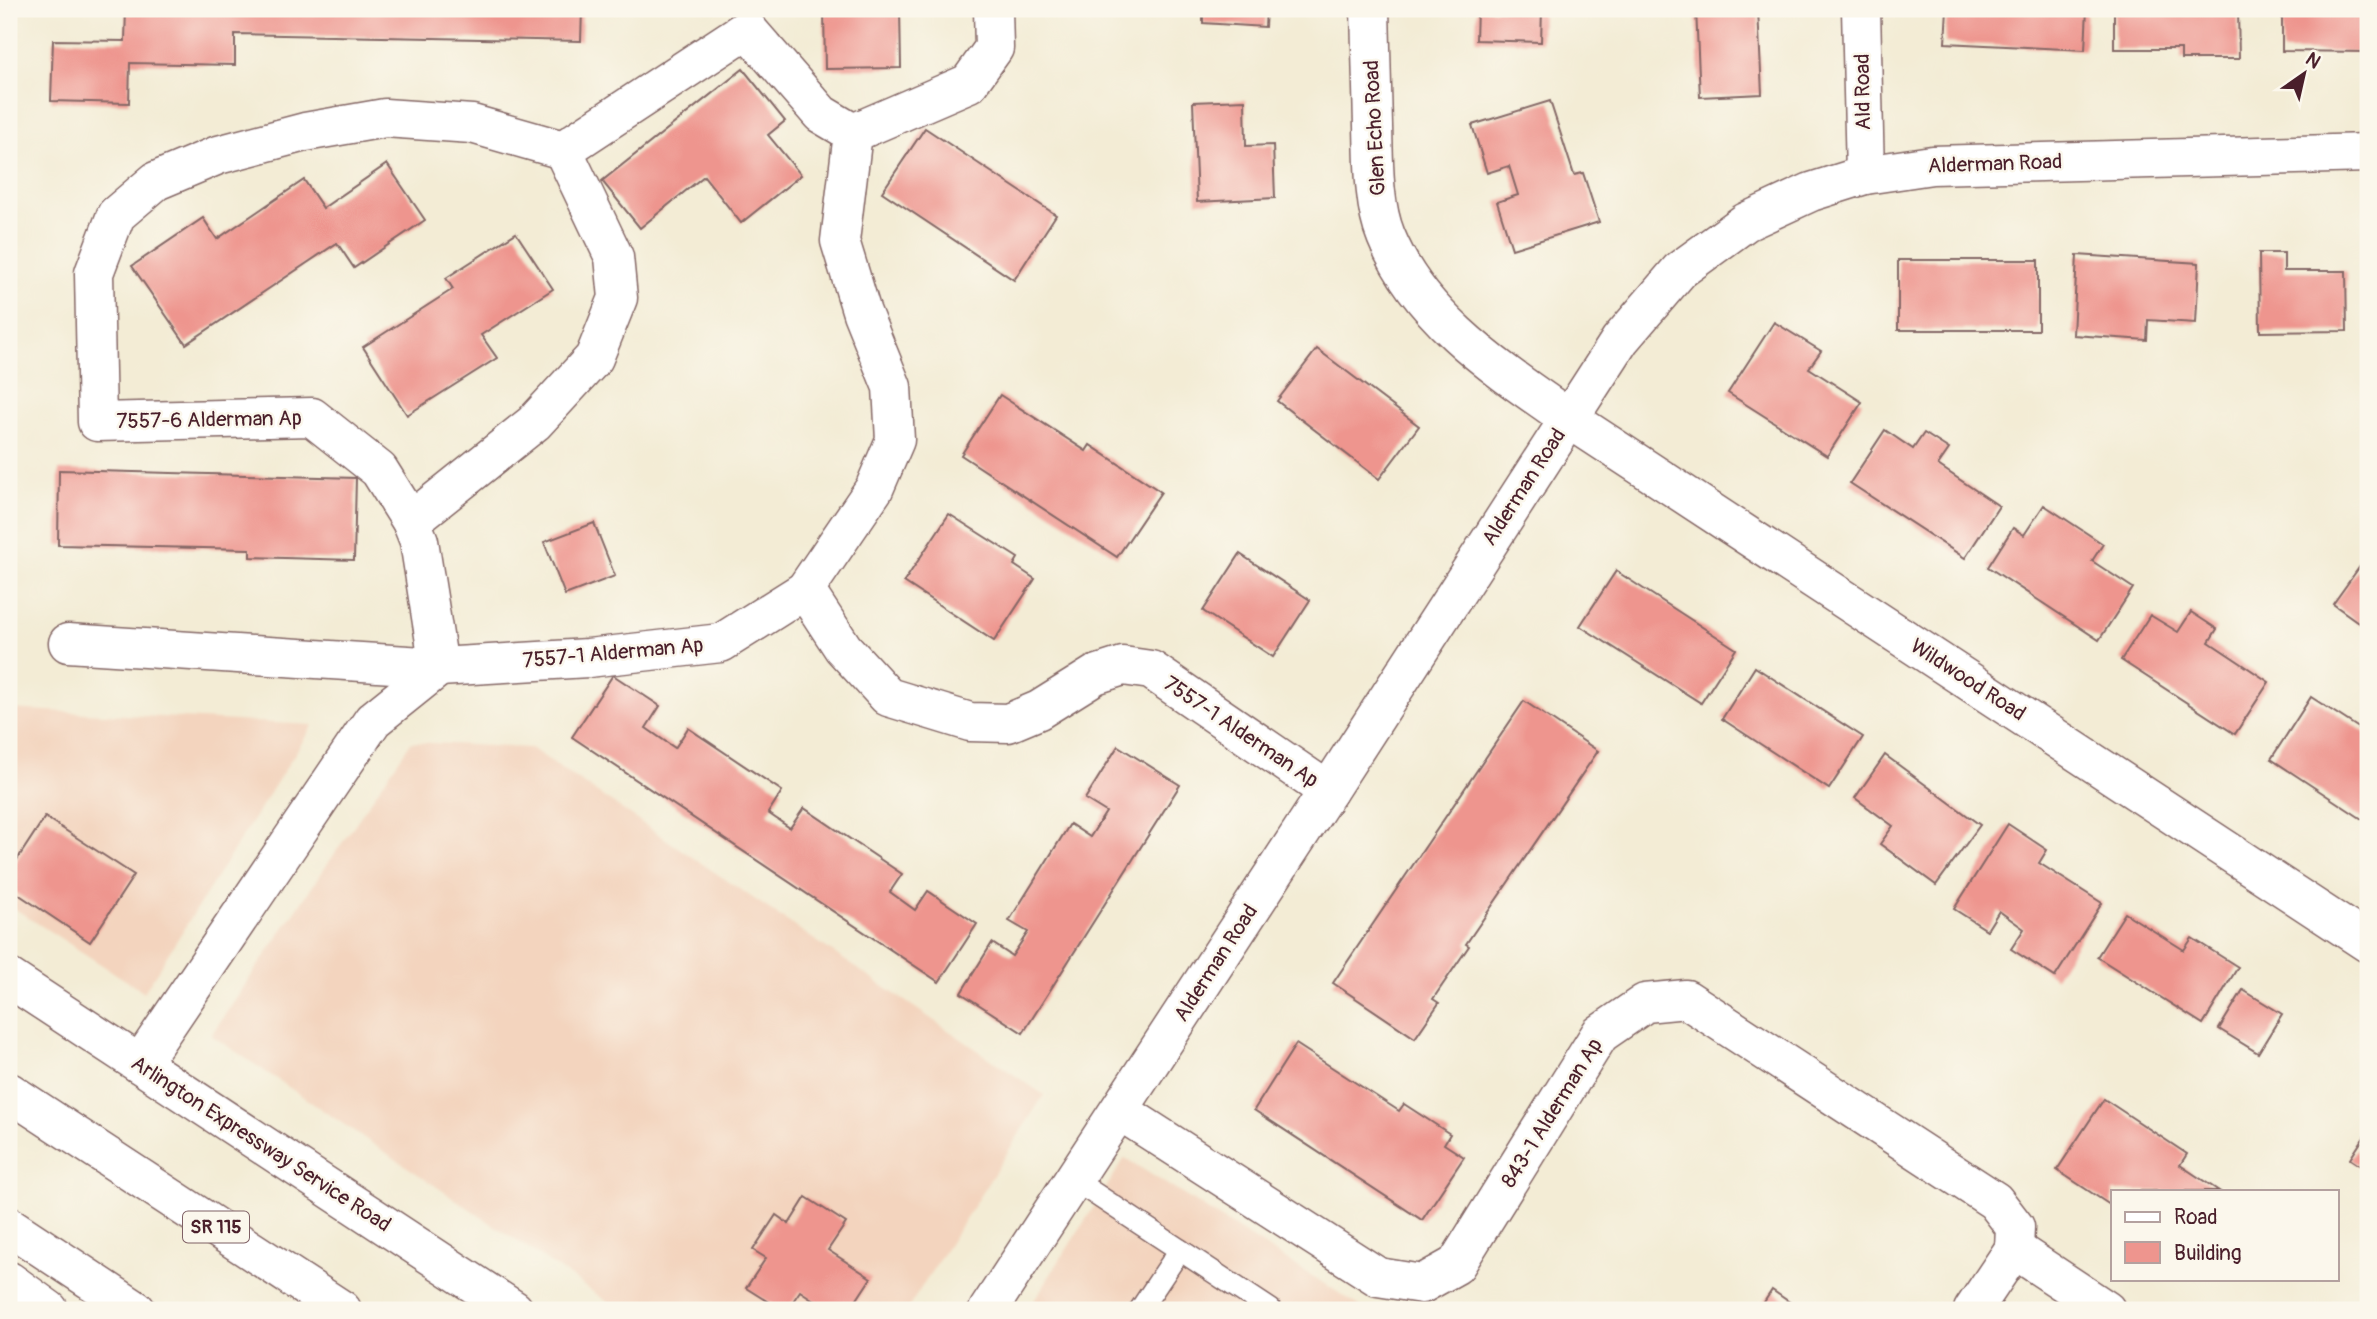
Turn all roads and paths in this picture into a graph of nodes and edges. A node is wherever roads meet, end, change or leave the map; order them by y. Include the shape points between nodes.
1 (993, 9) edge
2 (1370, 9) edge
3 (1861, 9) edge
4 (747, 19) edge
5 (853, 133) junction
6 (563, 150) junction
7 (2368, 153) edge
8 (1865, 176) junction
9 (1569, 418) junction
10 (411, 521) junction
11 (805, 590) junction
12 (68, 643) dead end
13 (439, 667) junction
14 (1328, 791) junction
15 (2368, 943) edge
16 (9, 978) edge
17 (140, 1064) junction
18 (9, 1091) edge
19 (1120, 1111) junction
20 (1074, 1180) junction
21 (9, 1226) edge
22 (2014, 1249) junction
23 (1180, 1250) junction
24 (9, 1281) edge
25 (49, 1310) edge
26 (136, 1310) edge
27 (342, 1310) edge
28 (514, 1310) edge
29 (988, 1310) edge
30 (1140, 1310) edge
31 (1271, 1310) edge
32 (1973, 1310) edge
33 (2106, 1310) edge

1 - 5 main road via 995,48 969,83
2 - 9 main road, Glen Echo Road via 1374,183 1385,235 1409,279 1451,330
3 - 8 main road, Ald Road
4 - 5 main road via 821,114
4 - 6 main road
5 - 11 main road via 840,241 891,387 895,440 874,489
6 - 10 main road via 614,257 618,298 594,358 534,423
6 - 10 main road, 7557-6 Alderman Ap via 472,124 385,118 305,132 218,155 156,181 116,215 94,273 97,422 312,417 379,470
7 - 8 main road, Alderman Road via 1932,165
8 - 9 main road, Alderman Road via 1811,192 1746,222 1680,270 1620,340
9 - 14 main road, Alderman Road
9 - 15 main road, Wildwood Road
10 - 13 main road via 419,541
11 - 13 main road, 7557-1 Alderman Ap via 721,643 588,658
11 - 14 main road, 7557-1 Alderman Ap via 843,648 888,697 970,722 1008,723 1039,710 1095,675 1123,666 1151,670
12 - 13 main road, 7557-1 Alderman Ap
13 - 17 main road via 373,719
14 - 19 main road, Alderman Road
16 - 17 main road, Arlington Expressway Service Road
17 - 28 main road, Arlington Expressway Service Road
18 - 27 main road, SR 115
19 - 20 main road, Alderman Road
19 - 22 main road, 843-1 Alderman Ap via 1378,1277 1422,1284 1456,1265 1600,1034 1645,1003 1686,999 1995,1201 2015,1227
20 - 23 lane
20 - 29 main road, Alderman Road
21 - 26 main road
22 - 32 main road
22 - 33 main road
23 - 30 lane
23 - 31 lane
24 - 25 main road

